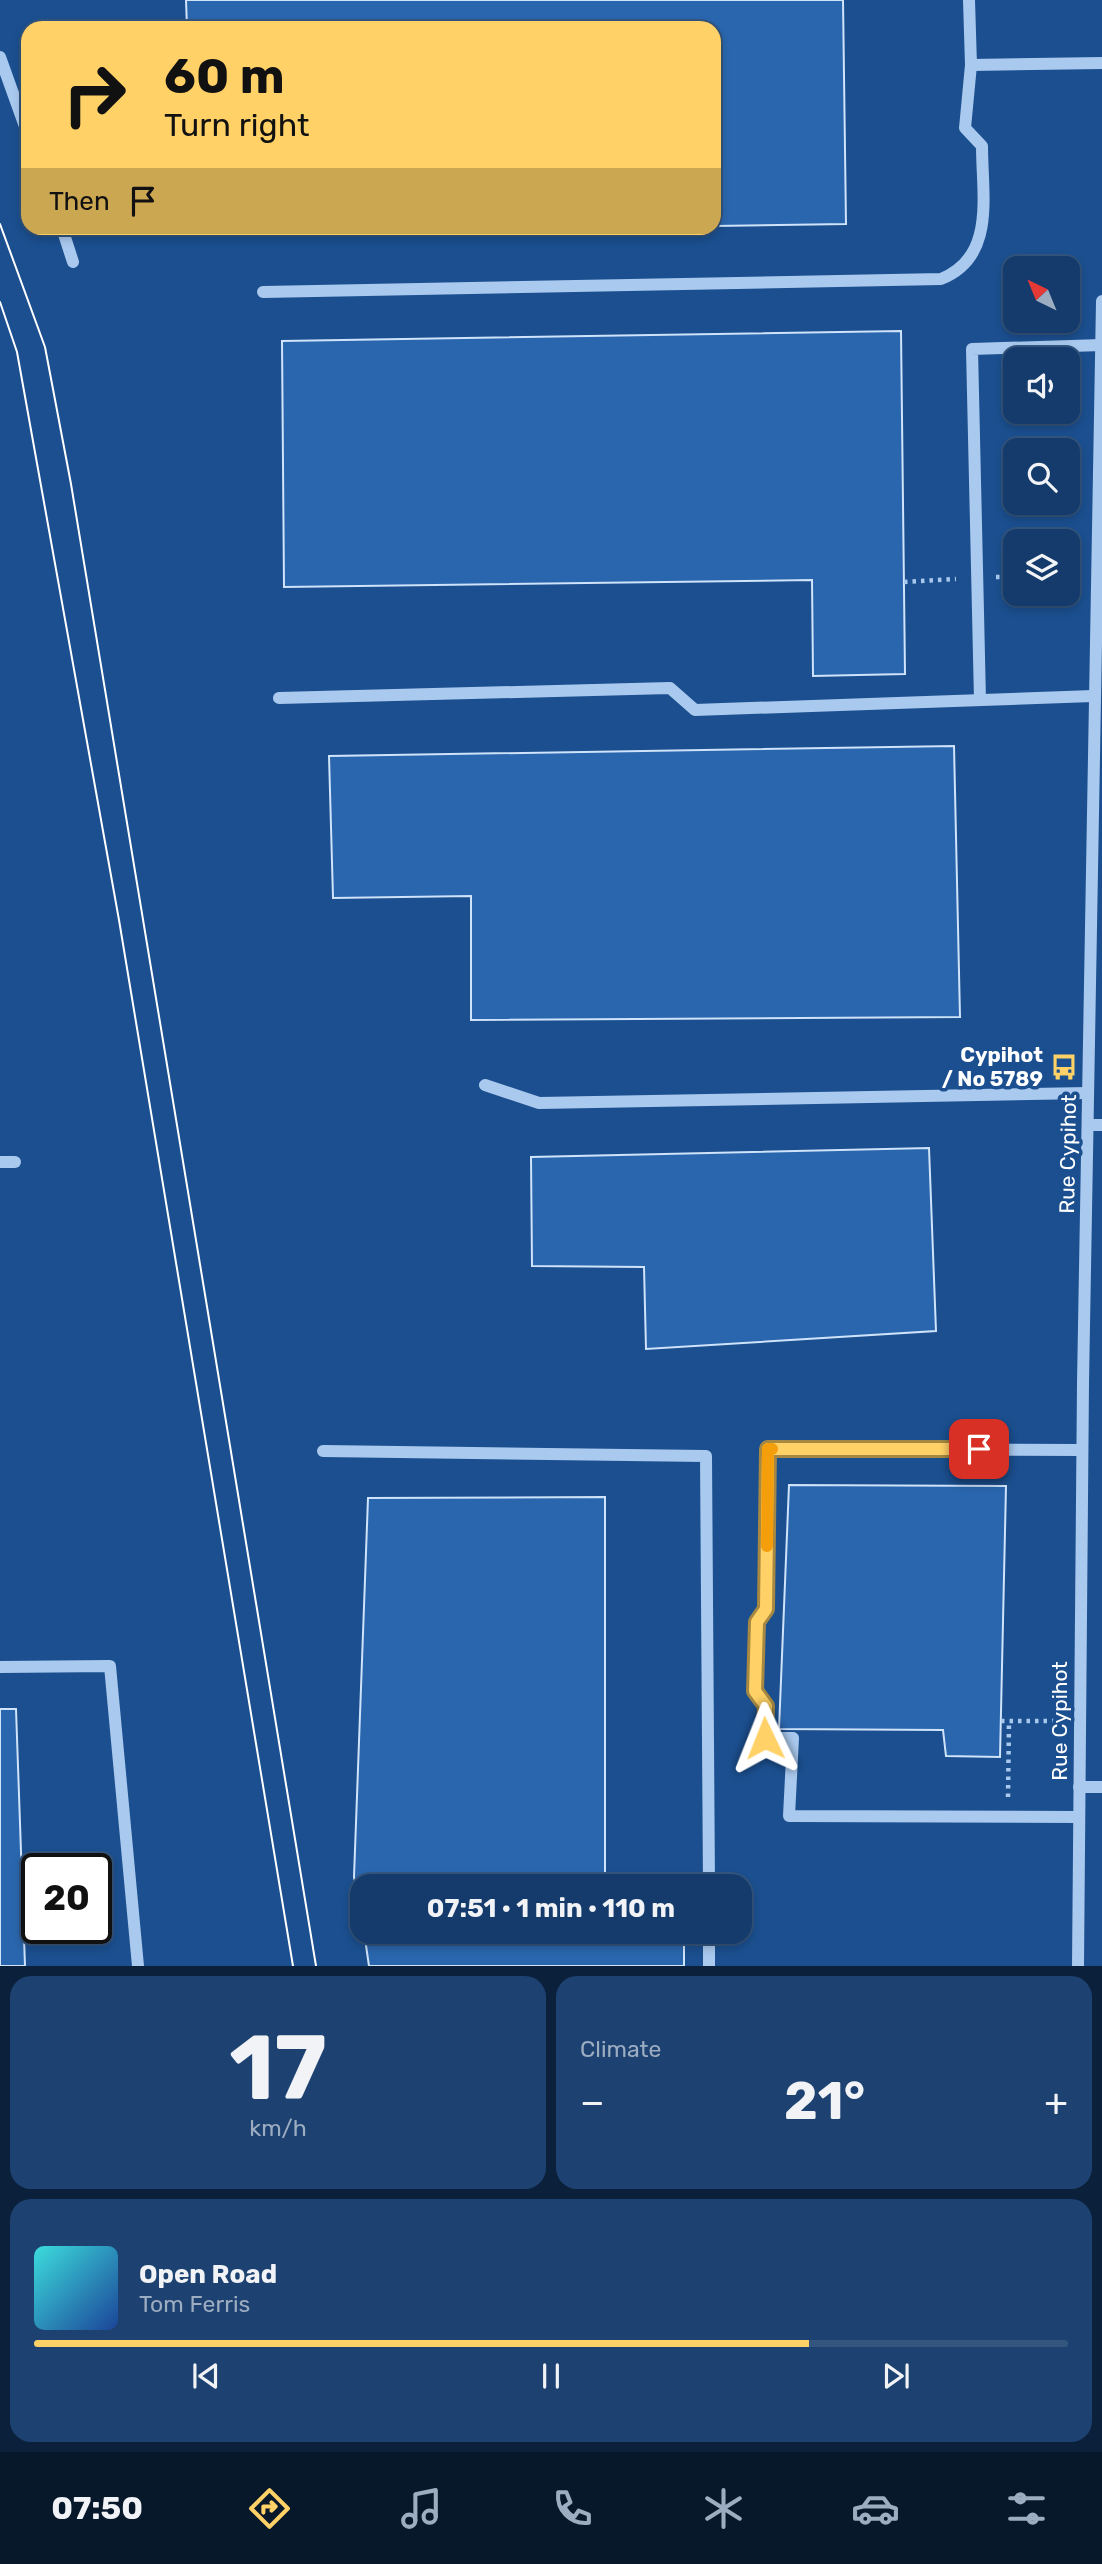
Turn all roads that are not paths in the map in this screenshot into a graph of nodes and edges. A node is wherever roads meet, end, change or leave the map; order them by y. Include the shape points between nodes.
1 (969, 0) edge
2 (0, 57) edge
3 (1102, 63) edge
4 (971, 65) junction
5 (21, 116) edge
6 (64, 235) edge
7 (73, 262) dead end
8 (264, 292) dead end
9 (1102, 301) edge
10 (1102, 345) edge
11 (1093, 696) junction
12 (279, 698) dead end
13 (980, 700) junction
14 (485, 1085) dead end
15 (1088, 1093) junction
16 (1088, 1125) junction
17 (1102, 1125) edge
18 (0, 1162) edge
19 (15, 1162) dead end
20 (1082, 1450) junction
21 (323, 1451) dead end
22 (0, 1667) edge
23 (1079, 1787) junction
24 (1102, 1787) edge
25 (1079, 1817) junction
26 (709, 1874) edge
27 (709, 1944) edge
28 (138, 1965) edge
29 (709, 1965) edge
30 (1078, 1965) edge

1 - 4 street
2 - 5 street
3 - 4 street
4 - 8 street via 965,128 982,146 981,232 971,260 941,279
6 - 7 street
9 - 10 street, Rue Cypihot
10 - 11 street, Rue Cypihot
10 - 13 street via 972,349
11 - 13 street
11 - 15 street, Rue Cypihot
12 - 13 street via 670,688 695,710
14 - 15 street via 539,1104
15 - 16 street, Rue Cypihot
16 - 17 street
16 - 20 street, Rue Cypihot
18 - 19 street
20 - 23 street, Rue Cypihot
20 - 25 street via 768,1449 766,1609 757,1622 755,1691 766,1706 765,1738 793,1738 789,1815
21 - 26 street via 706,1455
22 - 28 street via 110,1666
23 - 24 street
23 - 25 street, Rue Cypihot
25 - 30 street, Rue Cypihot
27 - 29 street

